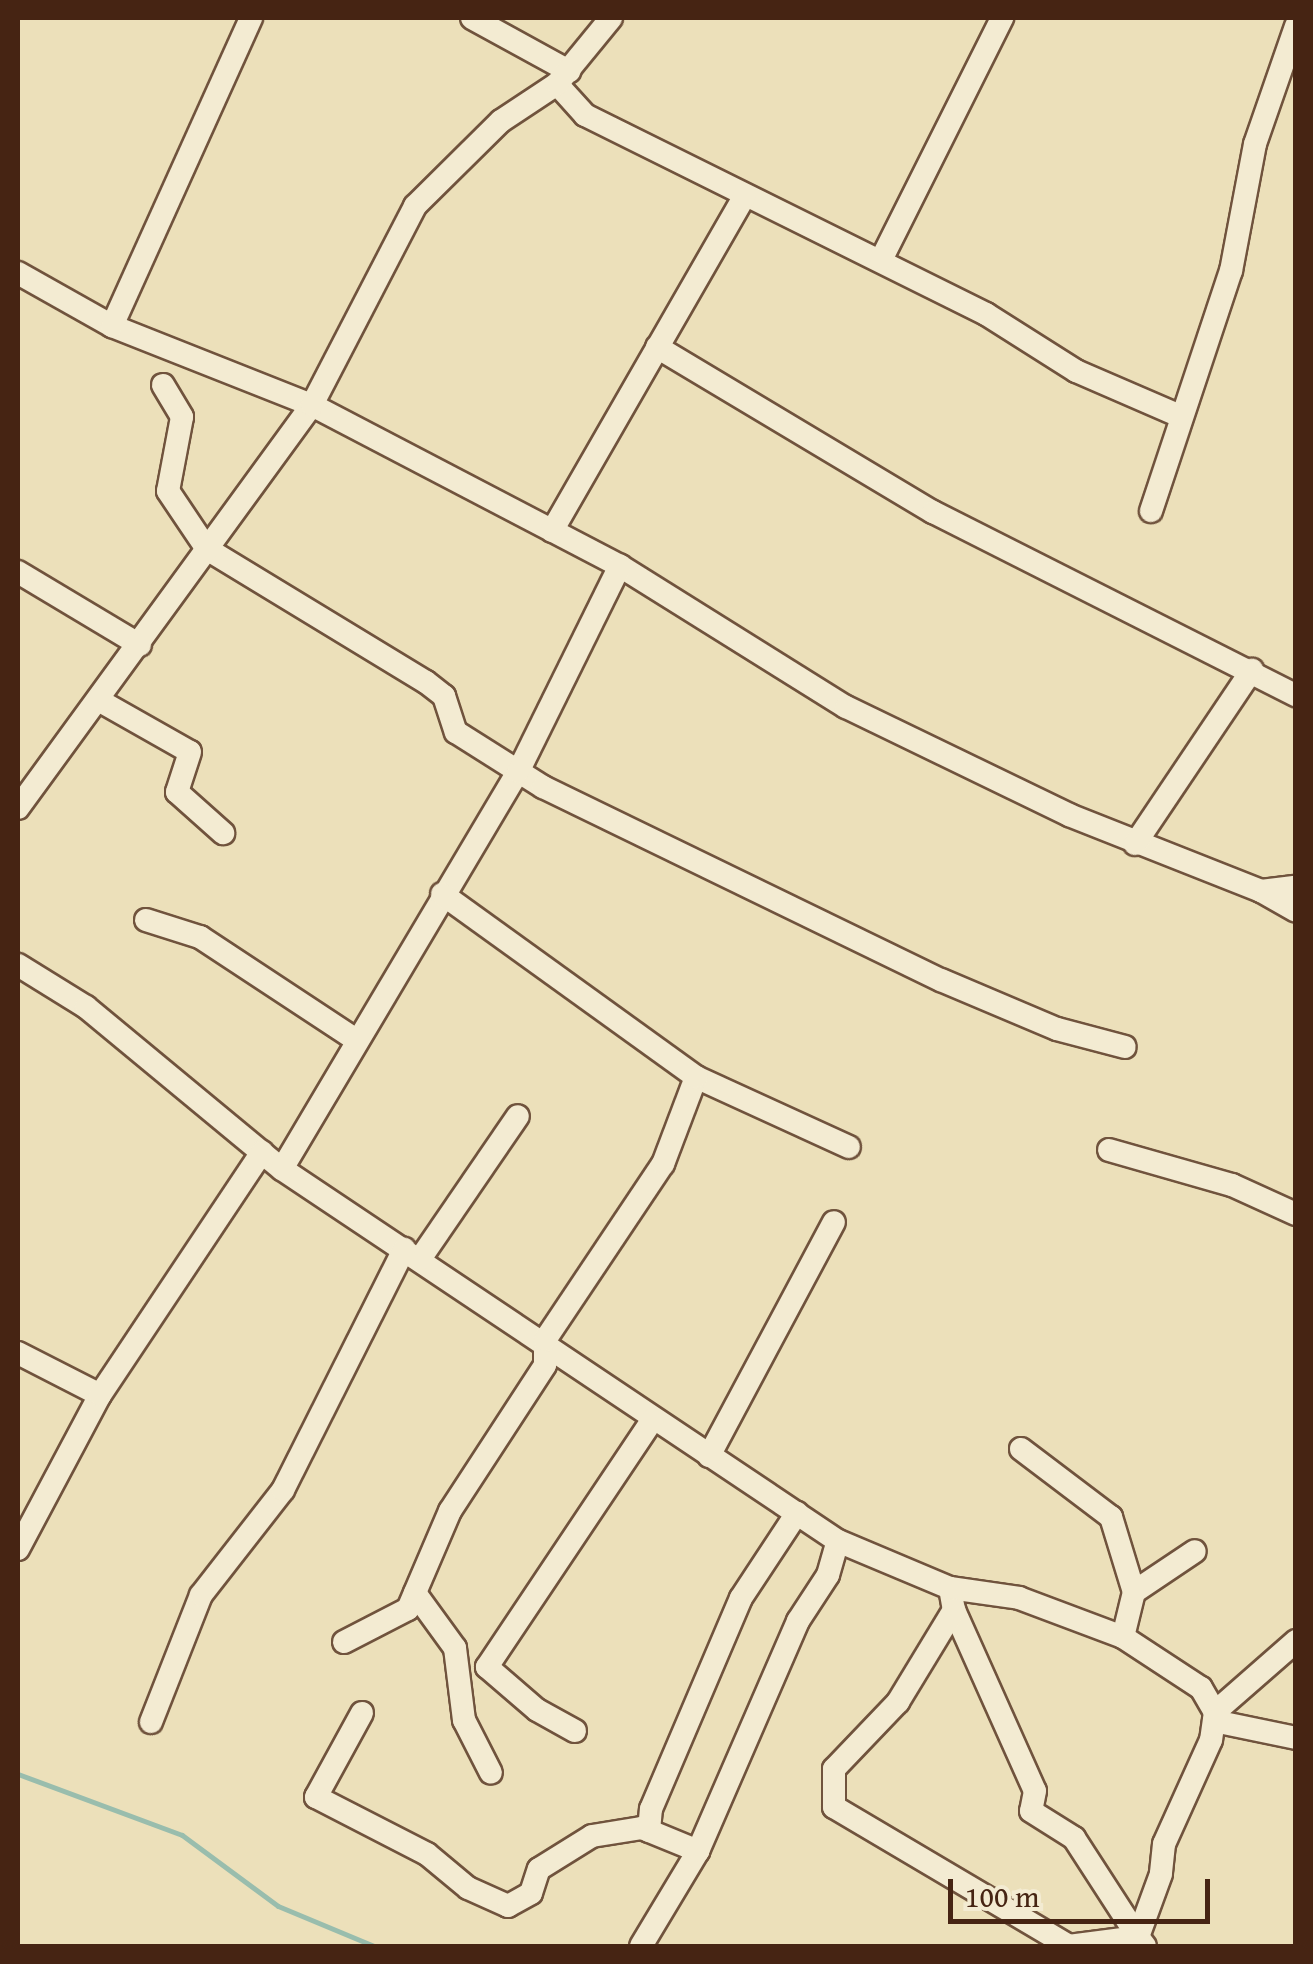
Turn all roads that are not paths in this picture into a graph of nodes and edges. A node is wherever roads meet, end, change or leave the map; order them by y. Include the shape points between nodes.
1 (251, 18) edge
2 (472, 18) edge
3 (611, 18) edge
4 (1002, 18) edge
5 (1296, 26) edge
6 (563, 77) junction
7 (745, 196) junction
8 (881, 260) junction
9 (18, 272) edge
10 (112, 326) junction
11 (656, 347) junction
12 (163, 385) dead end
13 (312, 405) junction
14 (1180, 416) junction
15 (1151, 511) dead end
16 (552, 531) junction
17 (206, 549) junction
18 (620, 566) junction
19 (18, 572) edge
20 (140, 645) junction
21 (1252, 670) junction
22 (1296, 696) edge
23 (100, 701) junction
24 (518, 772) junction
25 (18, 808) edge
26 (223, 833) dead end
27 (1135, 844) junction
28 (1296, 888) edge
29 (1261, 891) junction
30 (442, 894) junction
31 (1296, 911) edge
32 (146, 920) dead end
33 (18, 965) edge
34 (356, 1040) junction
35 (1125, 1047) dead end
36 (696, 1077) junction
37 (518, 1116) dead end
38 (849, 1148) dead end
39 (1109, 1150) dead end
40 (262, 1152) junction
41 (282, 1169) junction
42 (1296, 1214) edge
43 (834, 1222) dead end
44 (412, 1254) junction
45 (545, 1340) junction
46 (18, 1353) edge
47 (100, 1395) junction
48 (653, 1420) junction
49 (1021, 1449) dead end
50 (709, 1456) junction
51 (797, 1513) junction
52 (838, 1541) junction
53 (18, 1549) edge
54 (1195, 1550) dead end
55 (1134, 1592) junction
56 (415, 1593) junction
57 (952, 1599) junction
58 (1123, 1638) junction
59 (1296, 1641) edge
60 (344, 1642) dead end
61 (362, 1712) dead end
62 (1214, 1716) junction
63 (151, 1722) dead end
64 (575, 1730) dead end
65 (1296, 1738) edge
66 (491, 1774) dead end
67 (649, 1831) junction
68 (698, 1851) junction
69 (1142, 1942) edge
70 (641, 1946) edge

1 - 10 street
2 - 6 street
3 - 6 street
4 - 8 street
5 - 14 street via 1255,144 1231,271
6 - 7 street via 584,115
6 - 13 street via 501,121 415,206
7 - 8 street
7 - 11 street
8 - 14 street via 1076,371
9 - 10 street
10 - 13 street
11 - 16 street
11 - 21 street via 933,512
12 - 17 street via 182,417 168,491
13 - 16 street
13 - 17 street
14 - 15 street
16 - 18 street
17 - 20 street
17 - 24 street via 426,682 444,696 456,732
18 - 24 street
18 - 27 street via 846,707
19 - 20 street
20 - 23 street
21 - 22 street
21 - 27 street
23 - 25 street
23 - 26 street via 190,752 177,792
24 - 30 street
24 - 35 street via 941,980 1057,1029
27 - 29 street via 1222,870
28 - 29 street
29 - 31 street
30 - 34 street
30 - 36 street
32 - 34 street via 200,937
33 - 40 street via 86,1007
34 - 41 street
36 - 38 street
36 - 45 street via 662,1164
37 - 44 street
39 - 42 street via 1232,1185
40 - 41 street
40 - 47 street
41 - 44 street
43 - 50 street
44 - 45 street
44 - 63 street via 283,1490 202,1595
45 - 48 street
45 - 56 street via 545,1366 450,1510
46 - 47 street
47 - 53 street
48 - 50 street
48 - 64 street via 486,1667 536,1710
49 - 55 street via 1111,1517
50 - 51 street
51 - 52 street
51 - 67 street via 741,1598 651,1810
52 - 57 street
52 - 68 street
54 - 55 street
55 - 58 street
56 - 60 street via 408,1609
56 - 66 street via 454,1648 464,1720
57 - 58 street via 1019,1598
57 - 69 street via 1035,1792 1031,1811 1074,1838
57 - 69 street via 898,1702 834,1770 834,1808 1070,1946
58 - 62 street via 1201,1688
59 - 62 street
61 - 67 street via 316,1797 508,1906 531,1893 539,1869 592,1836
62 - 65 street
62 - 69 street via 1211,1740 1164,1844
67 - 68 street
68 - 70 street

